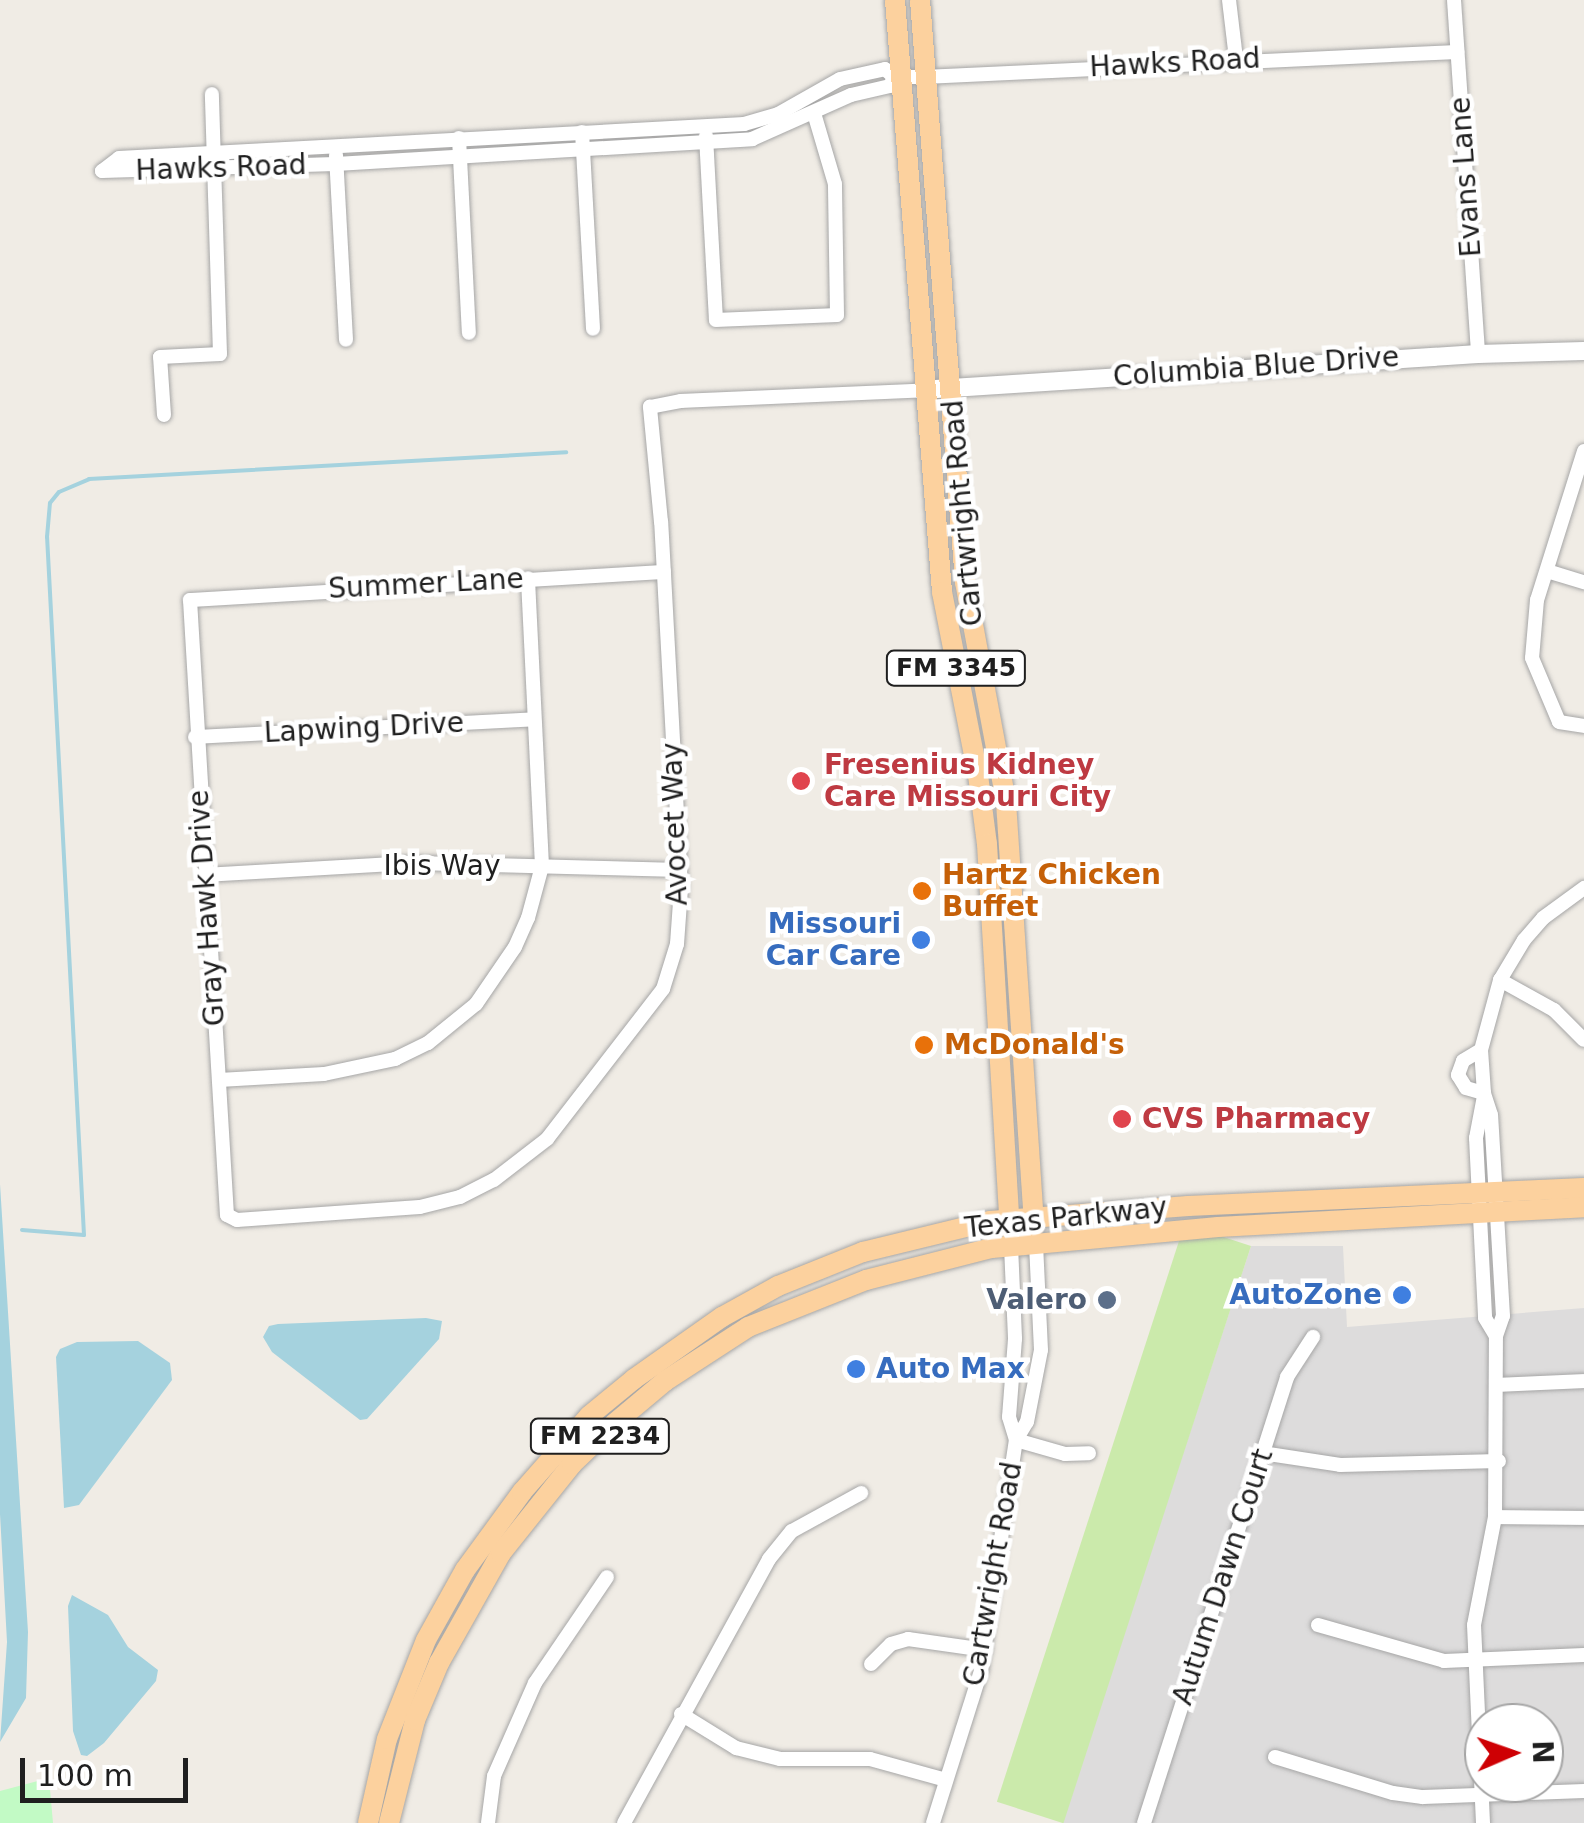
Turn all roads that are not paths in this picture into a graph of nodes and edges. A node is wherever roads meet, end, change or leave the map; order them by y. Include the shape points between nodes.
1 (895, 0) edge
2 (920, 0) edge
3 (1229, 0) edge
4 (1454, 0) edge
5 (1457, 52) junction
6 (1236, 59) junction
7 (897, 77) junction
8 (924, 77) junction
9 (212, 94) dead end
10 (814, 113) junction
11 (706, 126) junction
12 (582, 132) junction
13 (459, 138) junction
14 (706, 144) junction
15 (336, 145) junction
16 (215, 151) junction
17 (582, 151) junction
18 (460, 158) junction
19 (336, 164) junction
20 (216, 169) junction
21 (593, 329) dead end
22 (469, 333) dead end
23 (346, 340) dead end
24 (1584, 351) edge
25 (1478, 354) junction
26 (952, 386) junction
27 (929, 390) junction
28 (164, 415) dead end
29 (1584, 451) edge
30 (664, 572) junction
31 (1547, 572) junction
32 (528, 578) junction
33 (1584, 582) edge
34 (190, 600) joint
35 (975, 642) junction
36 (951, 648) junction
37 (533, 720) junction
38 (1584, 726) edge
39 (195, 737) junction
40 (1010, 841) junction
41 (987, 844) junction
42 (542, 866) junction
43 (680, 870) junction
44 (204, 875) junction
45 (1584, 888) edge
46 (1500, 980) junction
47 (1019, 984) junction
48 (995, 987) junction
49 (1584, 1040) edge
50 (1481, 1050) junction
51 (219, 1080) junction
52 (1484, 1094) junction
53 (1584, 1188) edge
54 (1489, 1203) junction
55 (1584, 1207) edge
56 (228, 1216) joint
57 (1034, 1217) junction
58 (1010, 1219) junction
59 (1036, 1243) junction
60 (1011, 1246) junction
61 (1313, 1337) dead end
62 (1584, 1381) edge
63 (1497, 1385) junction
64 (1016, 1440) junction
65 (1089, 1453) dead end
66 (1262, 1454) junction
67 (1499, 1461) junction
68 (861, 1493) dead end
69 (1496, 1518) junction
70 (1584, 1518) edge
71 (607, 1577) dead end
72 (1318, 1625) dead end
73 (985, 1650) junction
74 (1584, 1655) edge
75 (1473, 1662) junction
76 (871, 1664) dead end
77 (1476, 1703) edge
78 (681, 1714) junction
79 (1275, 1757) dead end
80 (946, 1780) junction
81 (1464, 1796) edge
82 (368, 1823) edge
83 (389, 1823) edge
84 (488, 1823) edge
85 (624, 1823) edge
86 (932, 1823) edge
87 (1144, 1823) edge

1 - 7 main road, Cartwright Road / FM 3345
2 - 8 main road, Cartwright Road / FM 3345
3 - 6 street
4 - 5 street, Evans Lane
5 - 6 street, Hawks Road
5 - 25 street, Evans Lane
6 - 8 street, Hawks Road
7 - 8 street, Hawks Road
7 - 10 street, Hawks Road via 890,86 851,94
7 - 11 street, Hawks Road via 885,69 854,74 761,120
7 - 27 main road, Cartwright Road / FM 3345
8 - 26 main road, Cartwright Road / FM 3345
9 - 16 street
10 - 14 street, Hawks Road via 770,134
10 - 14 street via 835,184 838,315 716,320
11 - 12 street, Hawks Road
11 - 14 street
12 - 13 street, Hawks Road
12 - 17 street
13 - 15 street, Hawks Road
13 - 18 street
14 - 17 street, Hawks Road
15 - 16 street, Hawks Road
15 - 19 street
16 - 20 street
16 - 20 street, Hawks Road via 119,158 102,171
17 - 18 street, Hawks Road
17 - 21 street
18 - 19 street, Hawks Road
18 - 22 street
19 - 20 street, Hawks Road
19 - 23 street
20 - 28 street via 220,354 160,358
24 - 25 street, Columbia Blue Drive
25 - 26 street, Columbia Blue Drive
26 - 27 street, Columbia Blue Drive
26 - 35 main road, Cartwright Road / FM 3345
27 - 30 street, Avocet Way via 650,408
27 - 36 main road, Cartwright Road / FM 3345
29 - 31 street
30 - 32 street, Summer Lane
30 - 43 street, Avocet Way
31 - 33 street
31 - 38 street via 1537,600 1532,658 1560,722
32 - 34 street, Summer Lane
32 - 37 street
34 - 39 street, Gray Hawk Drive
35 - 36 main road
35 - 40 main road, Cartwright Road / FM 3345
36 - 41 main road, Cartwright Road / FM 3345
37 - 39 street, Lapwing Drive
37 - 42 street
39 - 44 street, Gray Hawk Drive
40 - 41 main road
40 - 47 main road, Cartwright Road / FM 3345
41 - 48 main road, Cartwright Road / FM 3345
42 - 43 street, Ibis Way
42 - 44 street, Ibis Way via 415,864
42 - 51 street via 528,918 493,982 428,1044 362,1069
43 - 56 street, Avocet Way via 677,944 663,989 528,1157 460,1197 420,1207
44 - 51 street, Gray Hawk Drive
45 - 46 street via 1543,918
46 - 49 street via 1554,1010
46 - 50 street
47 - 48 main road
47 - 57 main road, Cartwright Road / FM 3345
48 - 58 main road, Cartwright Road / FM 3345
50 - 52 street
50 - 52 street via 1463,1061 1458,1074 1466,1088
51 - 56 street, Gray Hawk Drive
52 - 54 street via 1476,1138
53 - 54 main road, Texas Parkway / FM 2234
54 - 55 main road, Texas Parkway / FM 2234
54 - 57 main road, Texas Parkway / FM 2234
54 - 59 main road, Texas Parkway / FM 2234
54 - 63 street via 1503,1316 1496,1336
57 - 58 main road, Texas Parkway / FM 2234
57 - 59 main road, Cartwright Road
58 - 60 main road, Cartwright Road
58 - 82 main road, Texas Parkway / FM 2234 via 904,1240 778,1286 673,1349 590,1416 522,1492 445,1603 397,1710
59 - 60 main road, Texas Parkway / FM 2234
59 - 64 street, Cartwright Road via 1040,1350 1027,1422
60 - 64 street, Cartwright Road via 1015,1339 1009,1417
60 - 83 main road, Texas Parkway / FM 2234 via 915,1266 795,1305 694,1360 615,1422 524,1521 473,1597 415,1720
61 - 66 street, Autum Dawn Court via 1286,1377
62 - 63 street
63 - 67 street
64 - 65 street via 1065,1454
64 - 73 street, Cartwright Road
66 - 67 street via 1340,1465
66 - 87 street, Autum Dawn Court
67 - 69 street
68 - 78 street via 792,1531 769,1559
69 - 70 street
69 - 75 street via 1479,1587
71 - 84 street via 535,1683 494,1776
72 - 75 street via 1444,1661
73 - 76 street via 908,1639 890,1644
73 - 80 street, Cartwright Road
74 - 75 street
75 - 77 street
78 - 80 street via 736,1748 780,1759 870,1759
78 - 85 street
79 - 81 street via 1393,1793
80 - 86 street, Cartwright Road

